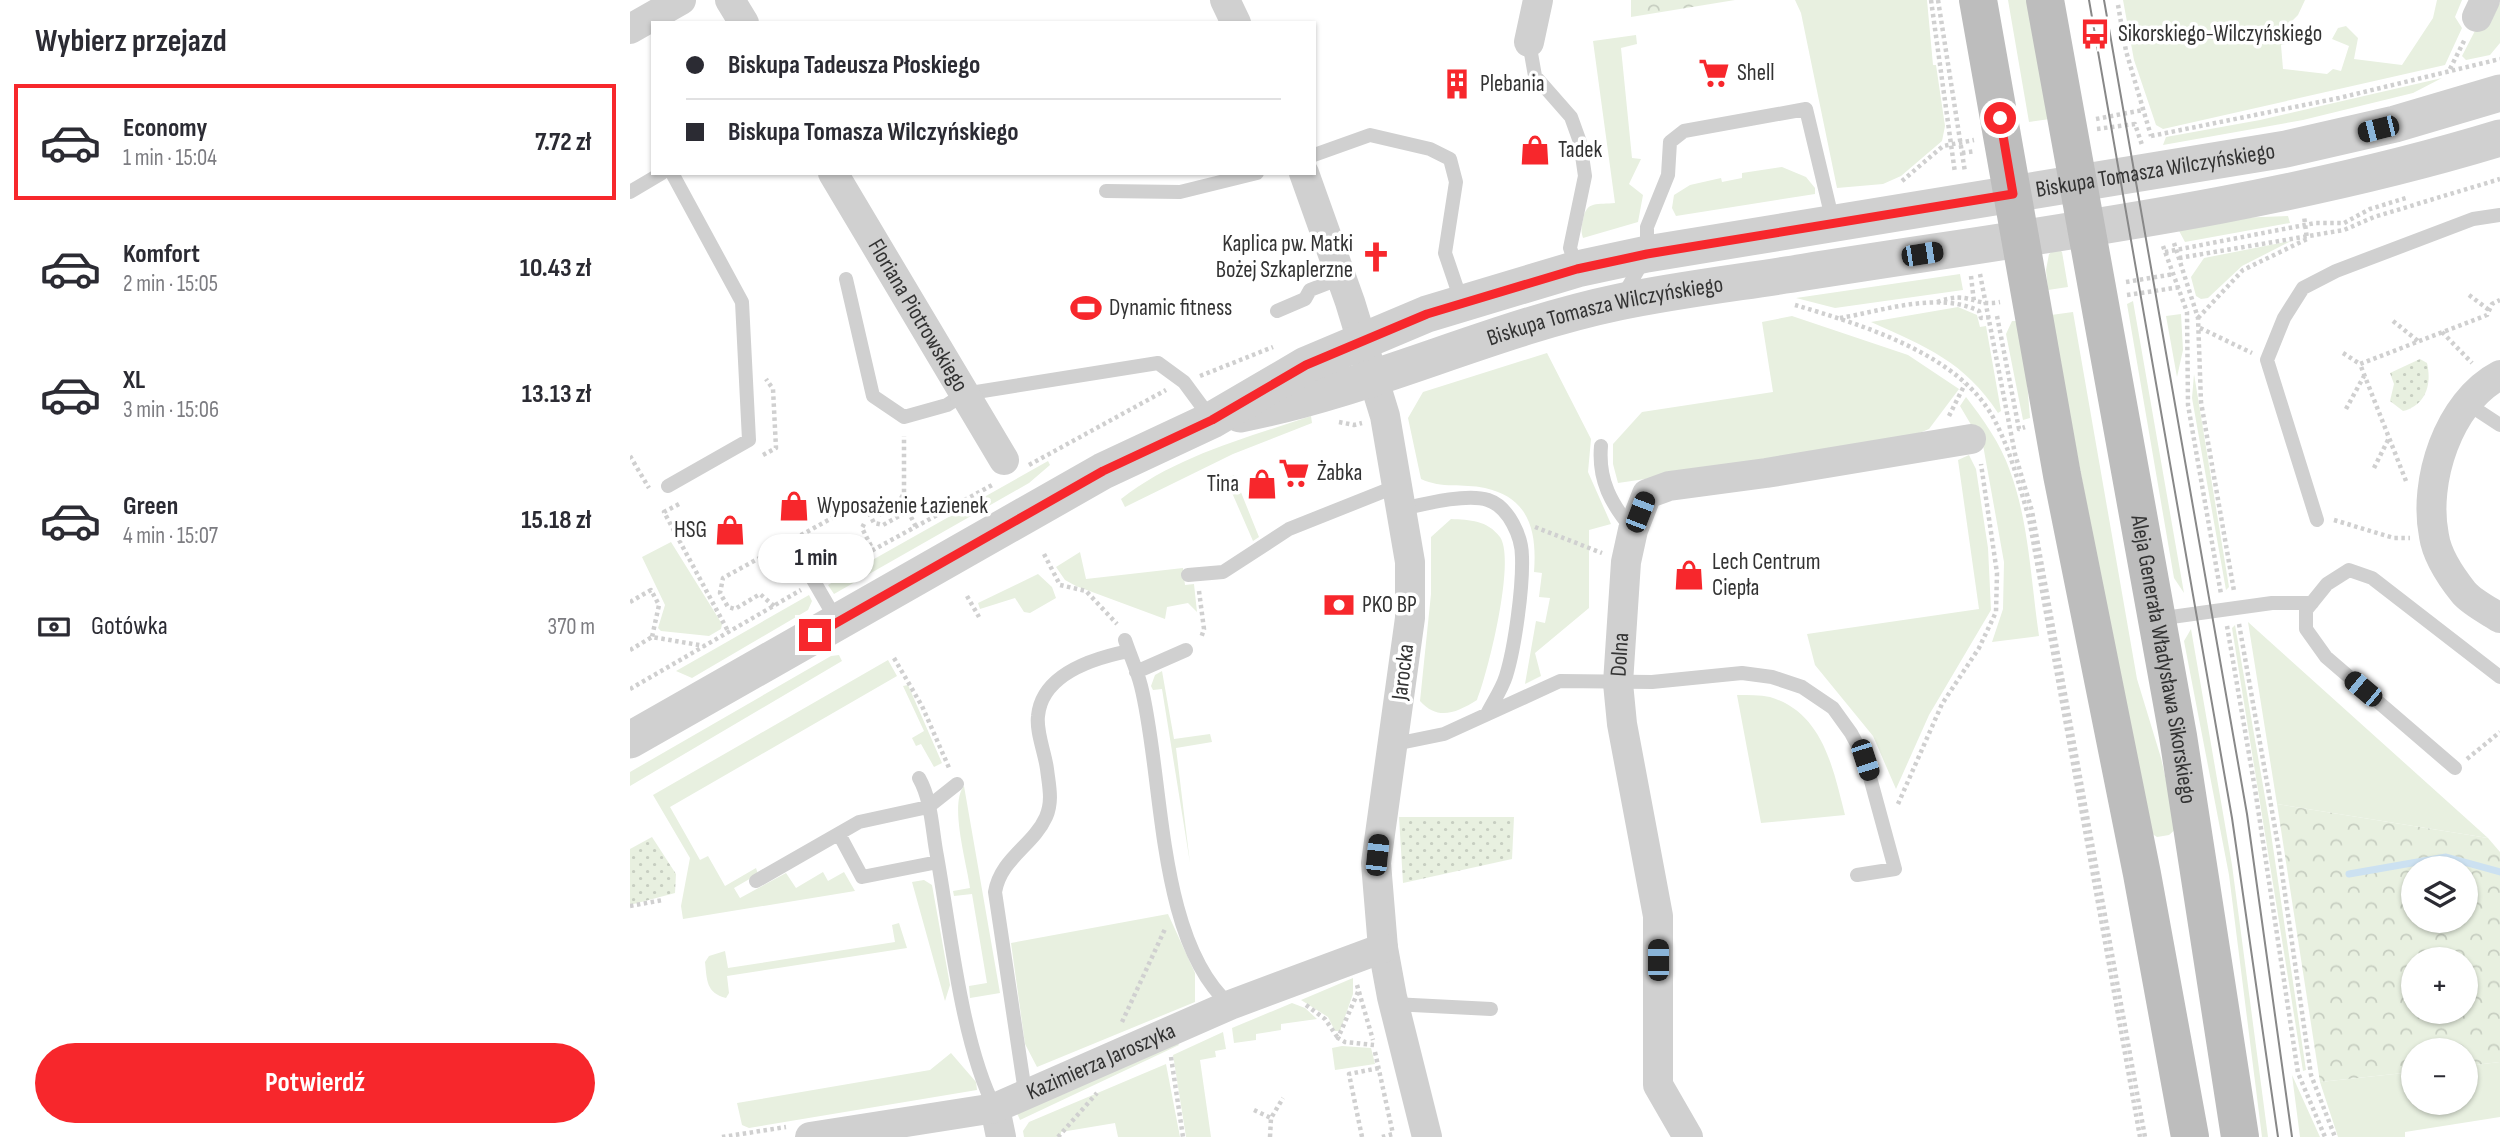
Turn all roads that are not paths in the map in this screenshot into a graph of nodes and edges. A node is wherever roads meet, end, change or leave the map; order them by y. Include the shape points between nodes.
1 (681, 0) edge
2 (730, 0) edge
3 (1225, 0) edge
4 (1538, 0) edge
5 (1978, 0) edge
6 (2045, 0) edge
7 (743, 21) edge
8 (1235, 21) edge
9 (630, 29) edge
10 (1529, 42) joint
11 (2500, 93) edge
12 (2500, 138) edge
13 (1316, 154) edge
14 (660, 175) edge
15 (673, 175) edge
16 (834, 175) edge
17 (1248, 175) edge
18 (1305, 175) edge
19 (2079, 184) junction
20 (1106, 191) dead end
21 (630, 192) edge
22 (2013, 194) junction
23 (2500, 215) edge
24 (1833, 222) junction
25 (2087, 228) junction
26 (2020, 239) junction
27 (1647, 254) junction
28 (1577, 269) junction
29 (1341, 278) junction
30 (846, 279) dead end
31 (1620, 302) junction
32 (1462, 303) junction
33 (1276, 311) dead end
34 (1362, 340) junction
35 (1373, 377) junction
36 (2496, 378) edge
37 (964, 394) junction
38 (2468, 404) junction
39 (1212, 420) junction
40 (2500, 425) edge
41 (1985, 435) road end
42 (1601, 446) dead end
43 (1008, 470) road end
44 (668, 486) dead end
45 (1400, 498) junction
46 (2316, 518) road end
47 (1633, 530) junction
48 (801, 559) dead end
49 (1188, 575) dead end
50 (2312, 603) junction
51 (2500, 618) edge
52 (2157, 619) junction
53 (838, 622) junction
54 (1186, 650) dead end
55 (1136, 672) junction
56 (2500, 677) edge
57 (1618, 682) junction
58 (1487, 714) junction
59 (630, 740) edge
60 (1395, 744) junction
61 (2455, 768) road end
62 (919, 778) dead end
63 (957, 783) road end
64 (928, 807) junction
65 (839, 834) junction
66 (937, 862) junction
67 (2200, 863) junction
68 (2142, 874) junction
69 (1857, 875) dead end
70 (756, 881) dead end
71 (1382, 948) junction
72 (1393, 1004) junction
73 (1230, 1005) junction
74 (1491, 1009) dead end
75 (1025, 1092) junction
76 (995, 1108) junction
77 (810, 1137) edge
78 (1001, 1137) edge
79 (1427, 1137) edge
80 (1688, 1137) edge
81 (2190, 1137) edge
82 (2240, 1137) edge

1 - 9 street
2 - 7 street
3 - 8 street
4 - 10 street
5 - 22 main road
6 - 19 main road, Aleja Generała Władysława Sikorskiego
10 - 28 lane via 1535,76 1571,117 1580,142 1585,176 1570,248
11 - 19 street, Biskupa Tomasza Wilczyńskiego via 2286,149
12 - 25 street, Biskupa Tomasza Wilczyńskiego via 2375,174
13 - 32 lane via 1370,135 1430,149 1450,159 1456,182 1445,253
14 - 21 lane
15 - 44 lane via 742,302 748,440
16 - 37 street, Floriana Piotrowskiego
17 - 20 lane via 1180,192
18 - 29 street, Jarocka
19 - 22 street, Biskupa Tomasza Wilczyńskiego
19 - 25 main road, Aleja Generała Władysława Sikorskiego
22 - 24 street, Biskupa Tomasza Wilczyńskiego
22 - 26 main road
23 - 46 lane via 2473,219 2336,271 2303,288 2284,318 2267,360
24 - 27 street, Biskupa Tomasza Wilczyńskiego
24 - 27 lane via 1806,109 1684,131 1670,142 1668,175 1647,227
25 - 26 street, Biskupa Tomasza Wilczyńskiego
25 - 52 main road, Aleja Generała Władysława Sikorskiego
26 - 31 street, Biskupa Tomasza Wilczyńskiego
26 - 68 main road
27 - 28 street, Biskupa Tomasza Wilczyńskiego
27 - 31 lane
28 - 32 street, Biskupa Tomasza Wilczyńskiego
29 - 33 lane
29 - 34 street, Jarocka
30 - 37 lane via 873,396 904,417 947,405
31 - 35 street, Biskupa Tomasza Wilczyńskiego via 1547,320
32 - 34 street, Biskupa Tomasza Wilczyńskiego
34 - 35 street, Jarocka
34 - 39 street, Biskupa Tomasza Wilczyńskiego via 1306,365
35 - 39 street, Biskupa Tomasza Wilczyńskiego via 1302,402
35 - 45 street, Jarocka
36 - 38 street
37 - 39 lane via 1158,363 1184,382
37 - 43 street, Floriana Piotrowskiego
38 - 40 lane
38 - 51 street via 2453,421 2438,459 2431,500 2434,538 2466,596
39 - 53 street, Biskupa Tomasza Wilczyńskiego via 1103,471
41 - 47 street, Dolna via 1669,485 1647,494
42 - 47 lane via 1599,468 1605,486 1614,508
45 - 49 lane via 1289,529 1223,572
45 - 58 lane via 1438,502 1488,499 1508,517 1522,556 1506,677
45 - 60 street, Jarocka via 1410,562 1410,618
47 - 57 street, Dolna via 1626,562
48 - 53 lane
50 - 52 lane
50 - 56 lane via 2327,584 2349,570 2372,578
50 - 61 lane via 2306,610 2306,629 2326,657
52 - 67 main road, Aleja Generała Władysława Sikorskiego
53 - 59 street, Biskupa Tomasza Wilczyńskiego
54 - 55 lane
55 - 73 lane via 1177,907 1209,982
55 - 75 lane via 1127,645 1079,666 1043,696 1037,718 1051,798 1045,819 998,877 997,904
57 - 58 lane via 1560,681
57 - 69 lane via 1742,673 1801,687 1833,708 1865,760 1895,869
57 - 80 street, Dolna via 1658,916 1658,1085
58 - 60 lane via 1444,734
60 - 71 street, Jarocka via 1381,809 1376,863
62 - 64 lane via 928,794
63 - 64 lane
64 - 65 lane via 859,822
64 - 66 lane
65 - 66 lane via 862,877
65 - 70 lane
66 - 76 lane via 976,1059
67 - 68 main road
67 - 82 main road, Aleja Generała Władysława Sikorskiego
68 - 81 main road
71 - 72 street, Jarocka
71 - 73 street, Kazimierza Jaroszyka
72 - 74 lane
72 - 79 street, Jarocka
73 - 75 street, Kazimierza Jaroszyka
75 - 76 street, Kazimierza Jaroszyka
76 - 77 street, Kazimierza Jaroszyka
76 - 78 street

